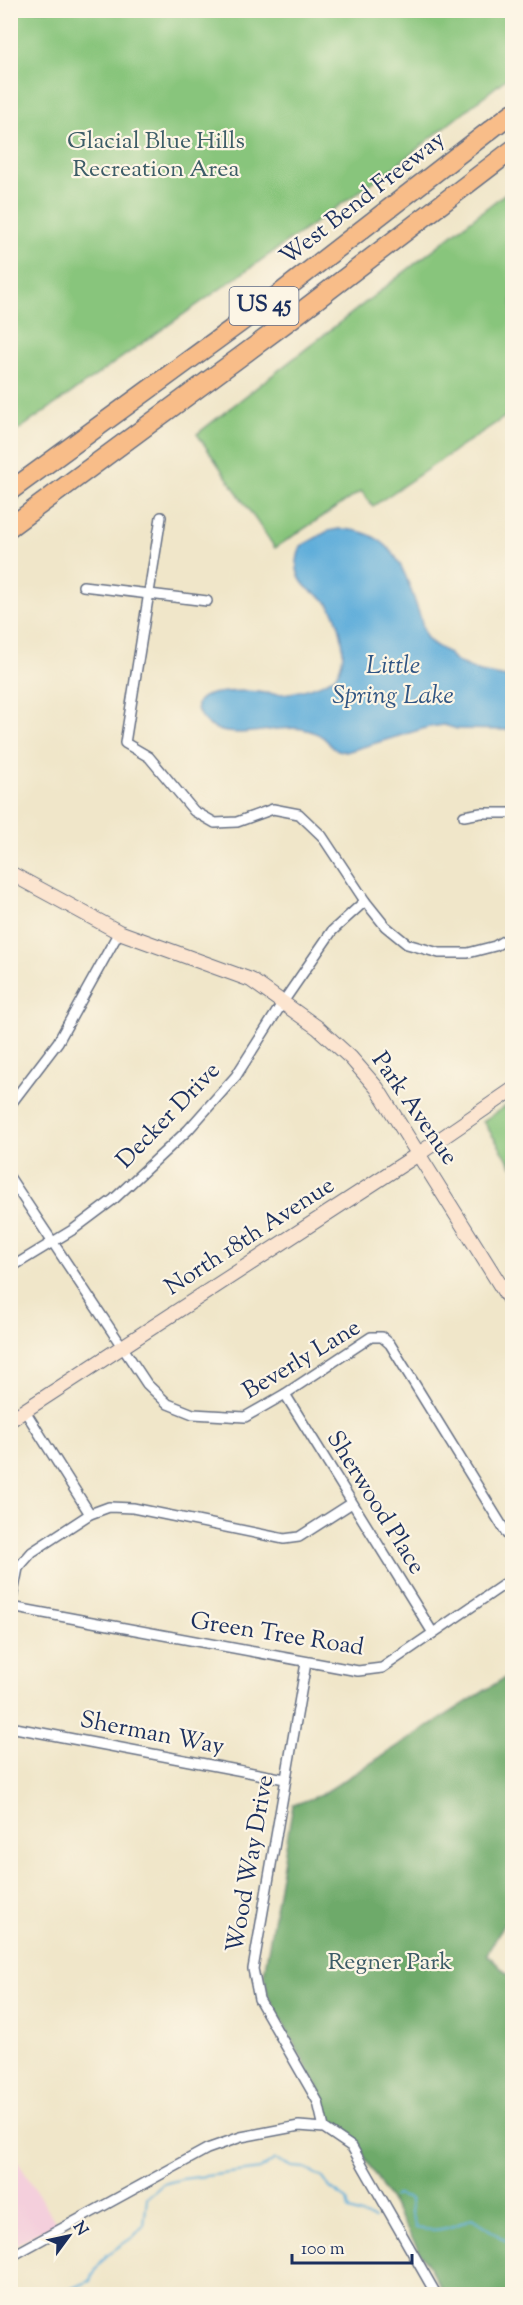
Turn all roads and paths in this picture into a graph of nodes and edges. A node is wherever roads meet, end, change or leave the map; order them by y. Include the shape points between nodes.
1 (513, 113) edge
2 (513, 150) edge
3 (10, 491) edge
4 (161, 518) dead end
5 (10, 527) edge
6 (83, 586) dead end
7 (149, 595) junction
8 (207, 601) dead end
9 (513, 813) edge
10 (464, 816) dead end
11 (10, 873) edge
12 (365, 900) junction
13 (119, 932) junction
14 (513, 936) edge
15 (283, 1002) junction
16 (513, 1090) edge
17 (10, 1105) edge
18 (420, 1153) junction
19 (10, 1178) edge
20 (52, 1242) junction
21 (10, 1268) edge
22 (513, 1304) edge
23 (122, 1347) junction
24 (285, 1394) junction
25 (25, 1411) junction
26 (10, 1420) edge
27 (352, 1503) junction
28 (90, 1514) junction
29 (513, 1542) edge
30 (513, 1579) edge
31 (11, 1607) edge
32 (433, 1633) junction
33 (306, 1663) junction
34 (10, 1727) edge
35 (285, 1779) junction
36 (324, 2128) junction
37 (10, 2257) edge
38 (436, 2295) edge

1 - 3 highway, West Bend Freeway / US 45 via 270,301
2 - 5 highway, US 45 via 290,321
4 - 7 street
6 - 7 street
7 - 8 street
7 - 12 street via 125,743 149,757 194,811 215,823 237,822 273,808 299,814 322,836
9 - 10 street
11 - 13 street, Park Avenue
12 - 14 street via 385,926 407,944 439,953 468,953
12 - 15 street, Decker Drive via 332,932
13 - 15 street, Park Avenue via 251,980
13 - 17 street via 58,1042
15 - 18 street, Park Avenue via 351,1058 377,1088
15 - 20 street, Decker Drive via 236,1076 188,1130 114,1199
16 - 18 street, North 18th Avenue
18 - 22 street, Park Avenue
18 - 23 street, North 18th Avenue
19 - 20 street, Beverly Lane
20 - 21 street, Decker Drive
20 - 23 street, Beverly Lane
23 - 24 street, Beverly Lane via 147,1384 168,1404 193,1414 245,1417
23 - 25 street, North 18th Avenue
24 - 27 street, Sherwood Place
24 - 29 street, Beverly Lane via 371,1337 382,1337
25 - 26 street, North 18th Avenue
25 - 28 street
27 - 28 street via 299,1537 284,1539 133,1508 109,1508
27 - 32 street, Sherwood Place
28 - 31 street via 32,1552 18,1568
30 - 32 street, Green Tree Road
31 - 33 street, Green Tree Road
32 - 33 street, Green Tree Road via 382,1668 358,1671
33 - 35 street, Wood Way Drive
34 - 35 street, Sherman Way
35 - 36 street, Wood Way Drive via 253,1969 259,1999 318,2102
36 - 37 street via 299,2126 241,2137 207,2149
36 - 38 street via 352,2147

